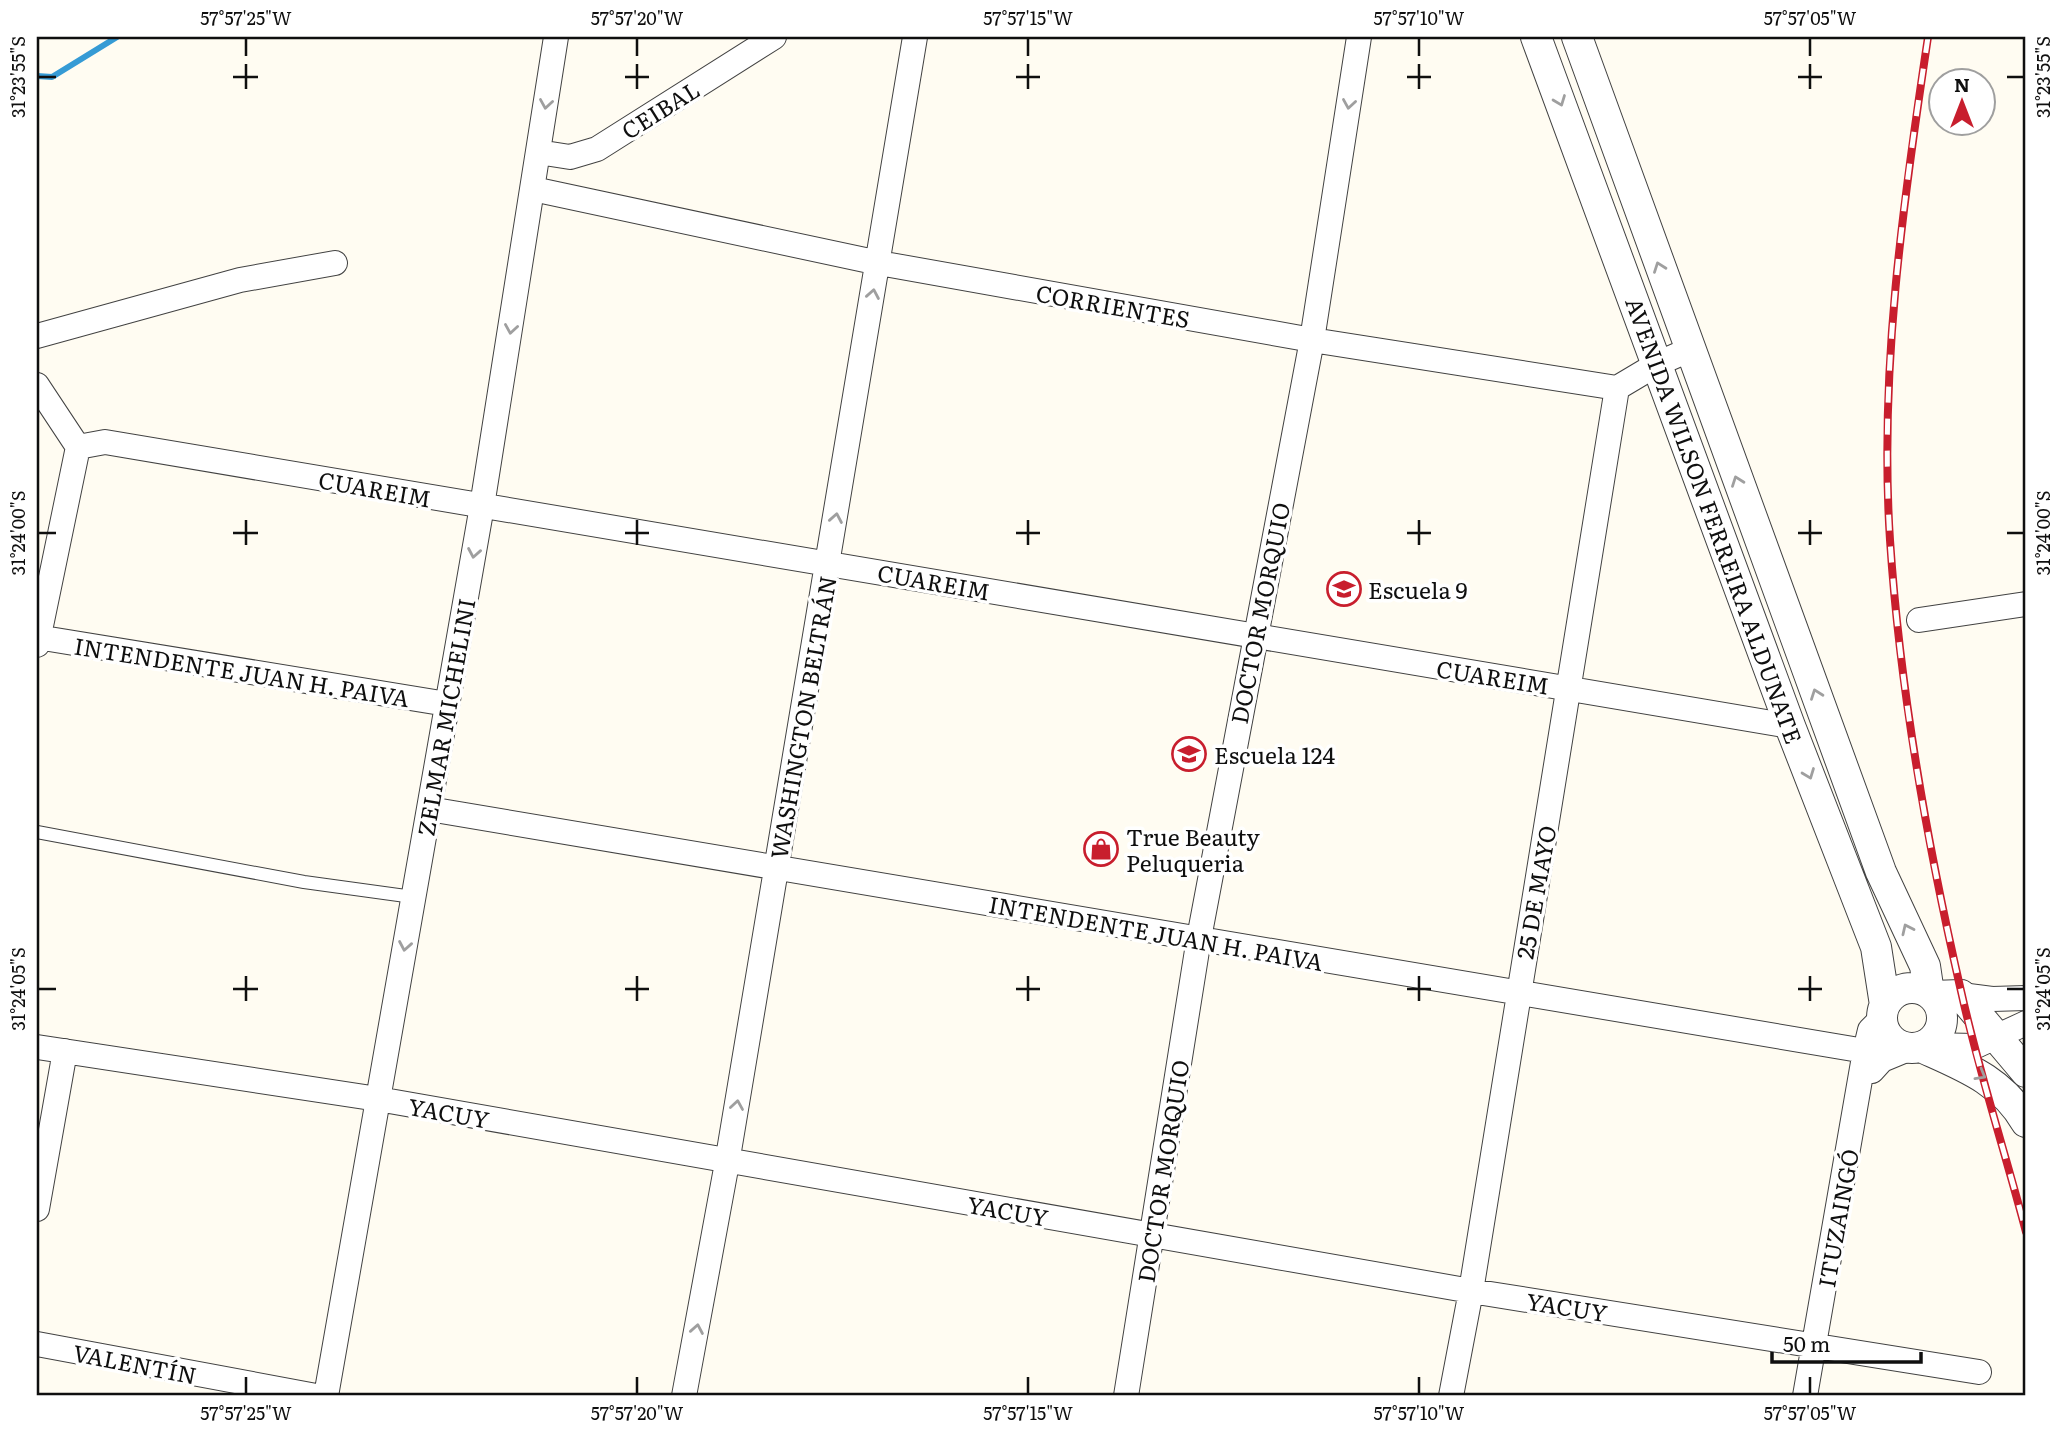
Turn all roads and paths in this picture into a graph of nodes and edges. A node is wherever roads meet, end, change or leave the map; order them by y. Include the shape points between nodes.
1 (556, 37) edge
2 (774, 37) edge
3 (915, 37) edge
4 (1359, 37) edge
5 (1536, 37) edge
6 (1577, 37) edge
7 (538, 152) junction
8 (533, 189) junction
9 (335, 263) dead end
10 (878, 263) junction
11 (37, 336) edge
12 (1312, 340) junction
13 (1689, 350) junction
14 (1659, 363) junction
15 (37, 385) edge
16 (1617, 387) junction
17 (78, 447) junction
18 (482, 506) junction
19 (828, 562) junction
20 (2026, 604) edge
21 (1919, 620) dead end
22 (1254, 637) junction
23 (37, 640) edge
24 (1569, 688) junction
25 (447, 704) junction
26 (1790, 726) junction
27 (429, 809) junction
28 (37, 832) edge
29 (776, 869) junction
30 (413, 897) junction
31 (1199, 938) junction
32 (1937, 987) junction
33 (1518, 995) junction
34 (2026, 998) edge
35 (1884, 1011) junction
36 (2026, 1023) edge
37 (1999, 1038) junction
38 (37, 1047) edge
39 (1919, 1047) junction
40 (65, 1051) junction
41 (1874, 1056) junction
42 (2026, 1072) edge
43 (378, 1099) junction
44 (2026, 1122) edge
45 (727, 1163) junction
46 (37, 1209) edge
47 (1152, 1234) junction
48 (1471, 1291) junction
49 (37, 1344) edge
50 (1814, 1344) junction
51 (1979, 1372) dead end
52 (316, 1396) edge
53 (326, 1396) edge
54 (684, 1396) edge
55 (1126, 1396) edge
56 (1451, 1396) edge
57 (1805, 1396) edge

1 -> 7 street, ZELMAR MICHELINI
2 - 7 street, CEIBAL via 597,149 570,157
3 - 10 street, WASHINGTON BELTRÁN
4 -> 12 street, DOCTOR MORQUIO
5 -> 14 street, AVENIDA WILSON FERREIRA ALDUNATE
13 -> 6 street, AVENIDA WILSON FERREIRA ALDUNATE
7 - 8 street, ZELMAR MICHELINI
8 - 10 street, CORRIENTES
8 -> 18 street, ZELMAR MICHELINI
9 - 11 street via 240,279
10 - 12 street, CORRIENTES
19 -> 10 street, WASHINGTON BELTRÁN
12 - 16 street, CORRIENTES
12 - 22 street, DOCTOR MORQUIO
13 - 14 street
32 -> 13 street, AVENIDA WILSON FERREIRA ALDUNATE via 1881,872
14 - 16 street
14 - 26 street, AVENIDA WILSON FERREIRA ALDUNATE
15 - 17 street
16 - 24 street, 25 DE MAYO
17 - 18 street, CUAREIM via 105,442
17 - 23 street
18 - 19 street, CUAREIM
18 -> 25 street, ZELMAR MICHELINI
19 - 22 street, CUAREIM
19 - 29 street, WASHINGTON BELTRÁN
20 - 21 street
22 - 24 street, CUAREIM
22 - 31 street, DOCTOR MORQUIO
23 - 25 street, INTENDENTE JUAN H. PAIVA
24 - 26 street, CUAREIM
24 - 33 street, 25 DE MAYO
25 - 27 street, ZELMAR MICHELINI
26 -> 35 street, AVENIDA WILSON FERREIRA ALDUNATE via 1876,947
27 - 29 street, INTENDENTE JUAN H. PAIVA
27 - 30 street, ZELMAR MICHELINI
28 - 30 lane via 304,882
29 - 31 street, INTENDENTE JUAN H. PAIVA
45 -> 29 street, WASHINGTON BELTRÁN
30 -> 43 street, ZELMAR MICHELINI
31 - 33 street, INTENDENTE JUAN H. PAIVA
31 - 47 street, DOCTOR MORQUIO
32 - 34 street via 1992,999
32 - 35 street via 1896,992
32 - 37 street, AVENIDA WILSON FERREIRA ALDUNATE
32 - 39 street via 1942,1018 1938,1034
33 - 41 street, INTENDENTE JUAN H. PAIVA
33 - 48 street, 25 DE MAYO
35 - 39 street via 1883,1027 1894,1042
35 - 41 street, ITUZAINGÓ via 1870,1030
36 - 37 street
37 - 39 street via 1976,1046
37 - 42 street, AVENIDA WILSON FERREIRA ALDUNATE
38 - 40 street, YACUY
39 - 41 street, ITUZAINGÓ
39 -> 44 street via 1983,1075 2002,1090
40 - 43 street, YACUY
40 - 46 street
41 - 50 street, ITUZAINGÓ via 1862,1082
43 - 45 street, YACUY
43 - 53 street, ZELMAR MICHELINI
45 - 47 street, YACUY
54 -> 45 street, WASHINGTON BELTRÁN
47 - 48 street, YACUY
47 - 55 street, DOCTOR MORQUIO
48 - 50 street, YACUY
48 - 56 street, 25 DE MAYO
49 - 52 street, VALENTÍN
50 - 51 street, YACUY
50 - 57 street, ITUZAINGÓ

